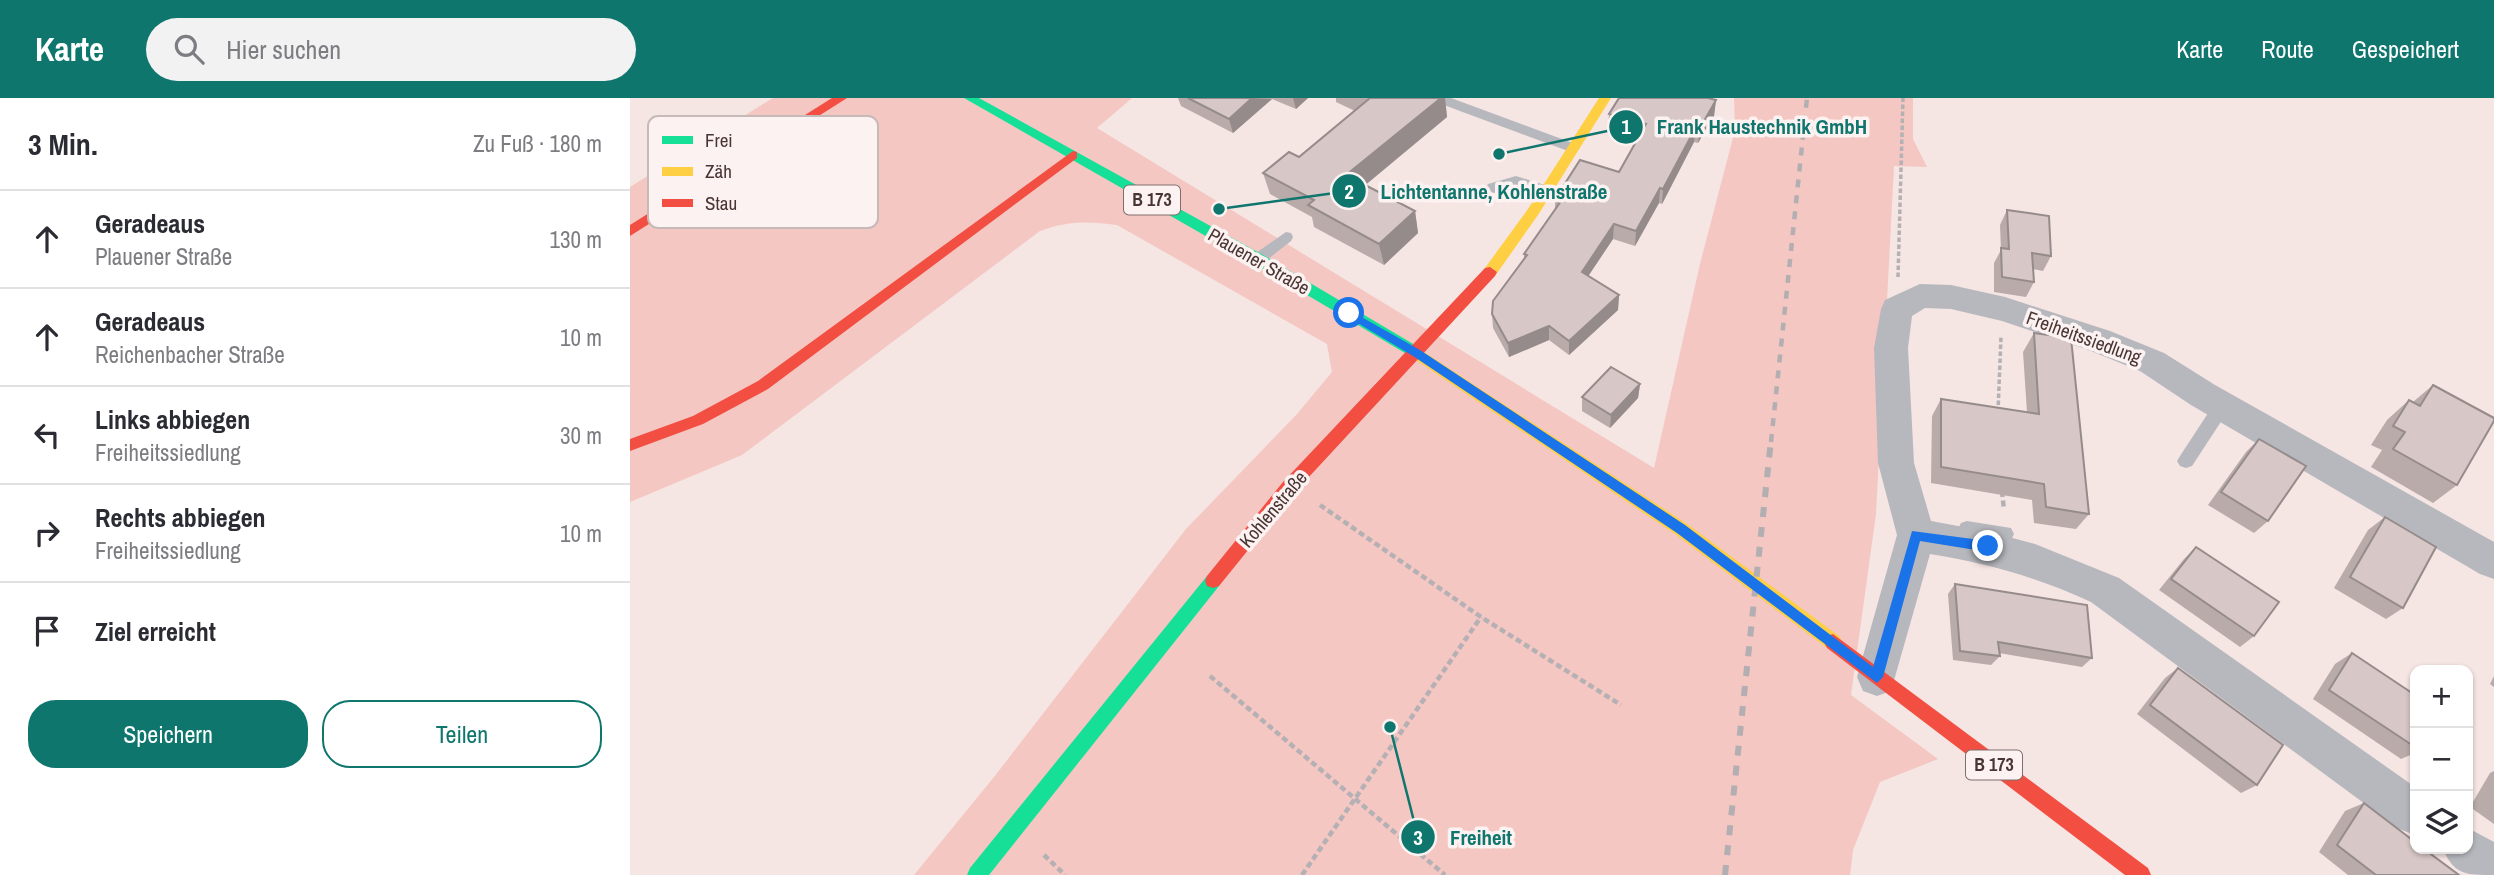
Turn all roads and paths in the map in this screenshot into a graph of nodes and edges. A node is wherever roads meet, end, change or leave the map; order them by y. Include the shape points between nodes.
1 (841, 98) edge
2 (970, 98) edge
3 (1438, 98) edge
4 (1605, 98) edge
5 (1903, 98) edge
6 (812, 116) edge
7 (1573, 148) junction
8 (1073, 155) junction
9 (1493, 188) dead end
10 (1546, 191) junction
11 (648, 220) edge
12 (630, 231) edge
13 (1286, 237) dead end
14 (1258, 259) junction
15 (1897, 309) junction
16 (2005, 309) junction
17 (1417, 353) junction
18 (2221, 406) junction
19 (1998, 416) edge
20 (630, 445) edge
21 (2186, 461) dead end
22 (2001, 478) edge
23 (1289, 487) junction
24 (2005, 534) joint
25 (1930, 537) junction
26 (2494, 562) edge
27 (1481, 617) junction
28 (1863, 665) junction
29 (1210, 676) dead end
30 (1621, 705) dead end
31 (1354, 799) junction
32 (2410, 809) edge
33 (2472, 854) edge
34 (2494, 869) edge
35 (977, 875) edge
36 (1302, 875) edge
37 (1445, 875) edge
38 (2141, 875) edge

1 - 6 main road
2 - 8 main road, Plauener Straße / B 173
3 - 7 lane
4 - 7 main road, Kohlenstraße
5 - 15 path
7 - 10 main road, Kohlenstraße
8 - 14 main road, Plauener Straße / B 173
8 - 20 main road via 763,385 726,408
9 - 10 lane via 1516,181
10 - 17 main road, Kohlenstraße via 1492,270
11 - 12 main road
13 - 14 lane
14 - 17 main road, Plauener Straße / B 173
15 - 16 street, Freiheitssiedlung via 1920,296 1951,297
15 - 25 street via 1891,348 1896,463
16 - 18 street, Freiheitssiedlung via 2152,362
16 - 19 path
17 - 23 main road, Kohlenstraße
17 - 28 main road, Plauener Straße / B 173 via 1681,529
18 - 21 lane
18 - 26 street, Freiheitssiedlung
22 - 24 path
23 - 27 path
23 - 35 main road, Kohlenstraße
24 - 25 lane via 1955,528
25 - 28 street
25 - 32 street via 1988,546 2061,569 2105,590
27 - 30 path
27 - 31 path
28 - 38 main road, B 173
29 - 31 path
31 - 36 path
31 - 37 path
33 - 34 street

